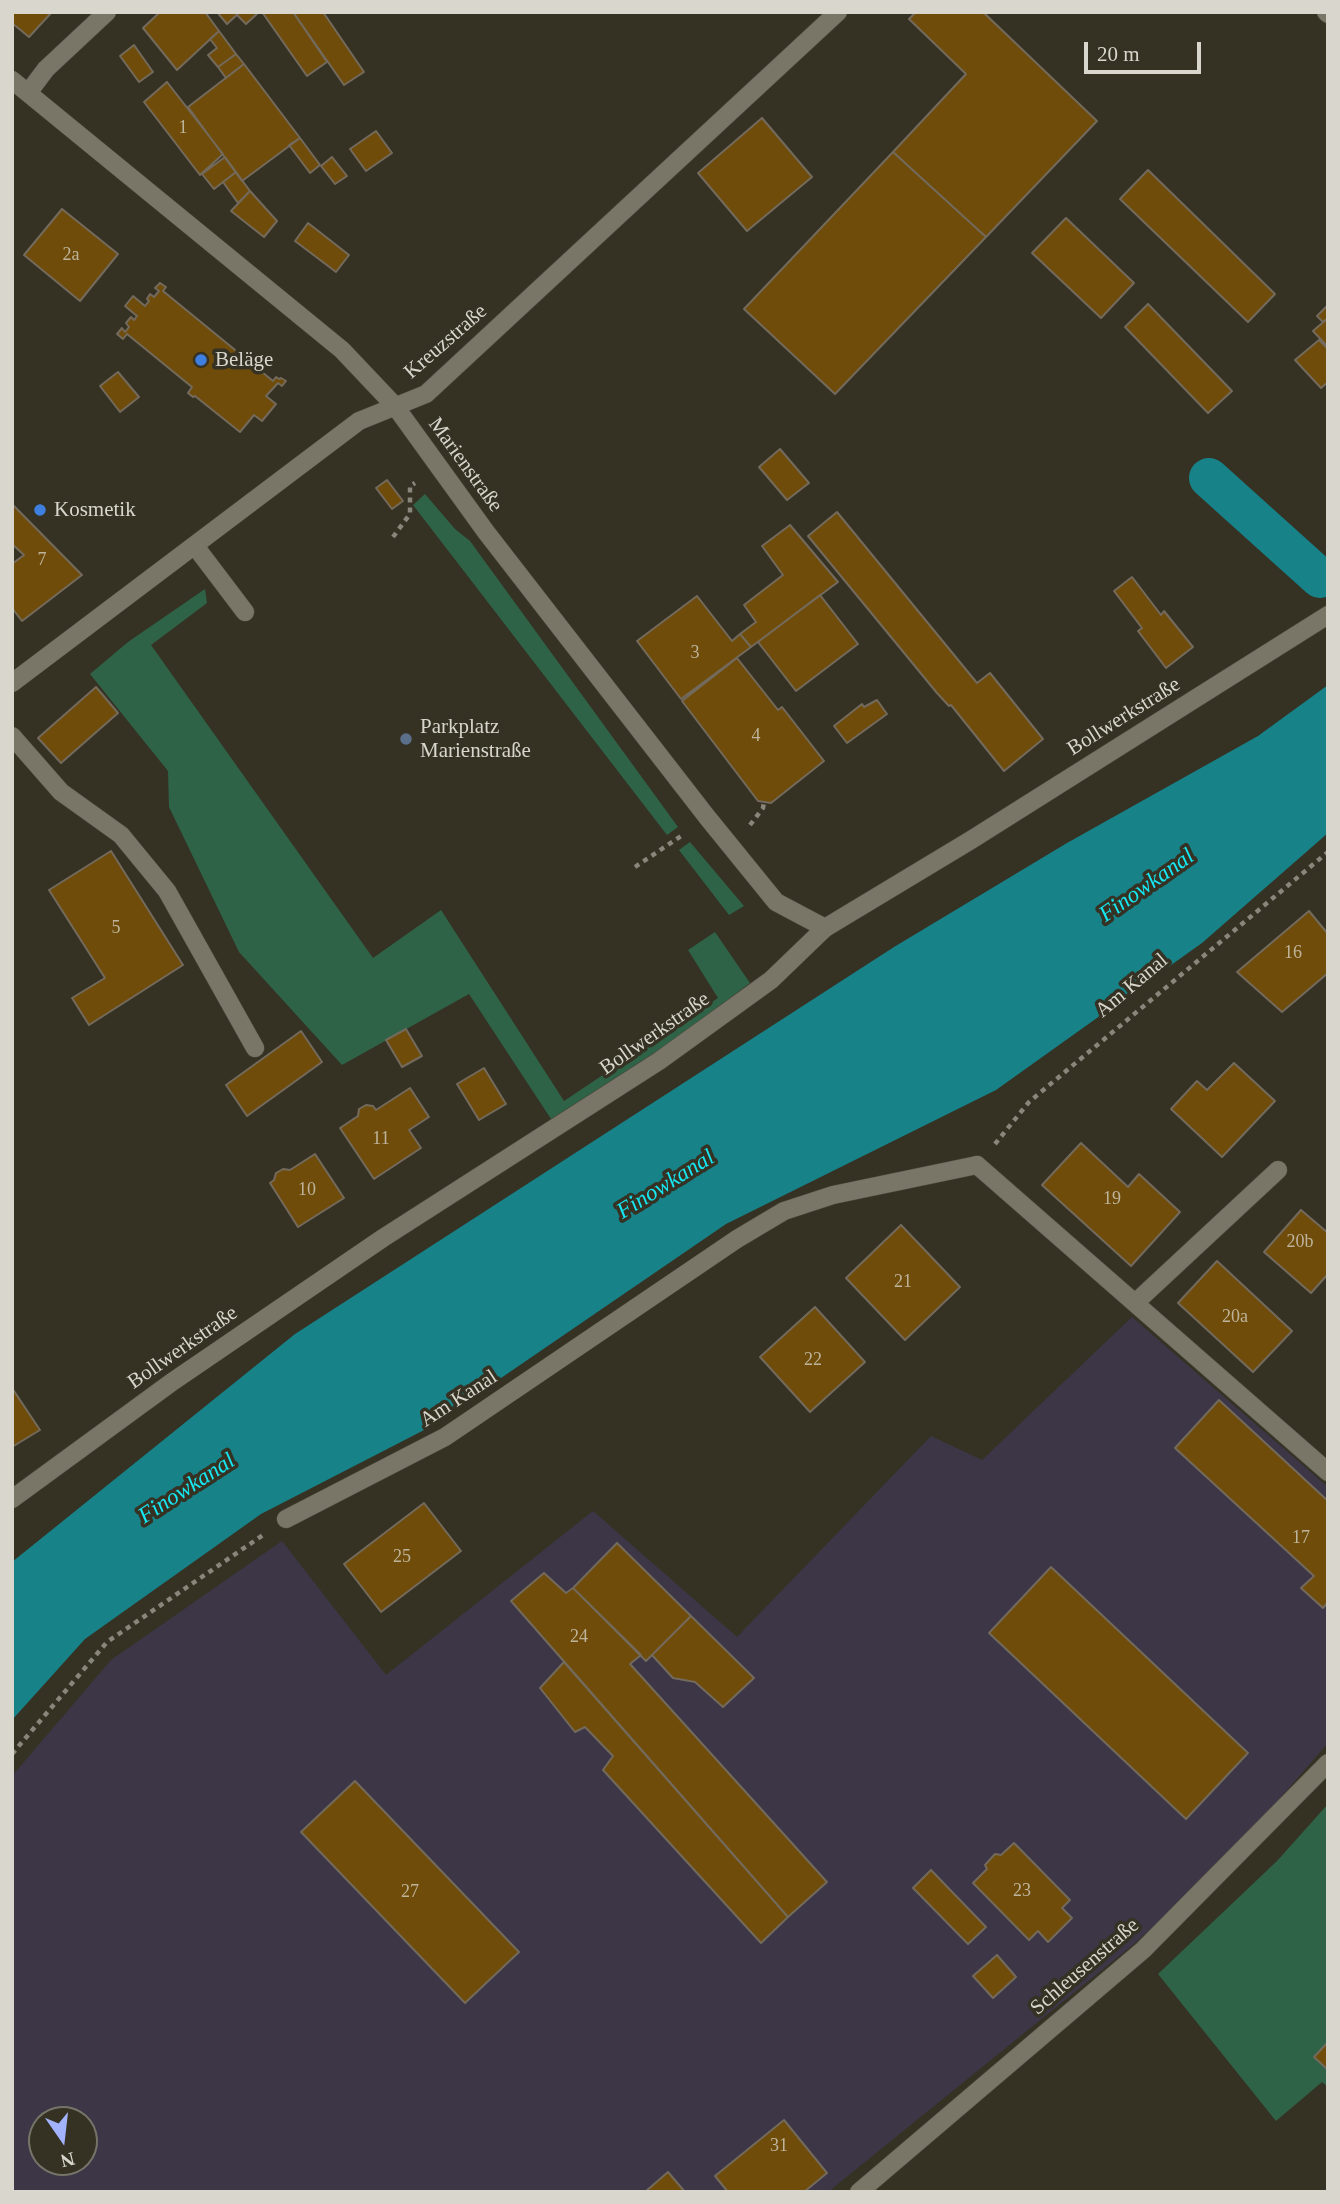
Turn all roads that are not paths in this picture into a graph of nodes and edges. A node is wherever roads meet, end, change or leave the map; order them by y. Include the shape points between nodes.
1 (107, 12) edge
2 (838, 12) edge
3 (12, 80) edge
4 (28, 93) junction
5 (395, 407) junction
6 (195, 546) junction
7 (244, 612) dead end
8 (1328, 615) edge
9 (12, 683) edge
10 (12, 736) edge
11 (825, 928) junction
12 (254, 1048) dead end
13 (1278, 1170) dead end
14 (1135, 1303) junction
15 (1328, 1472) edge
16 (12, 1499) edge
17 (286, 1519) road end
18 (1328, 1763) edge
19 (859, 2192) edge

1 - 4 street via 46,69
2 - 5 street, Kreuzstraße via 426,394
3 - 4 street, Marienstraße
4 - 5 street, Marienstraße via 342,350
5 - 6 street, Kreuzstraße via 359,421
5 - 11 street, Marienstraße via 494,543 776,902
6 - 7 street
6 - 9 street, Kreuzstraße
8 - 11 street, Bollwerkstraße
10 - 12 street via 61,792 121,835 167,891
11 - 16 street, Bollwerkstraße via 659,1061 383,1238 172,1382
13 - 14 street
14 - 15 street
14 - 17 street, Am Kanal via 977,1165 833,1195 784,1211 444,1437
18 - 19 street, Schleusenstraße via 1143,1950

